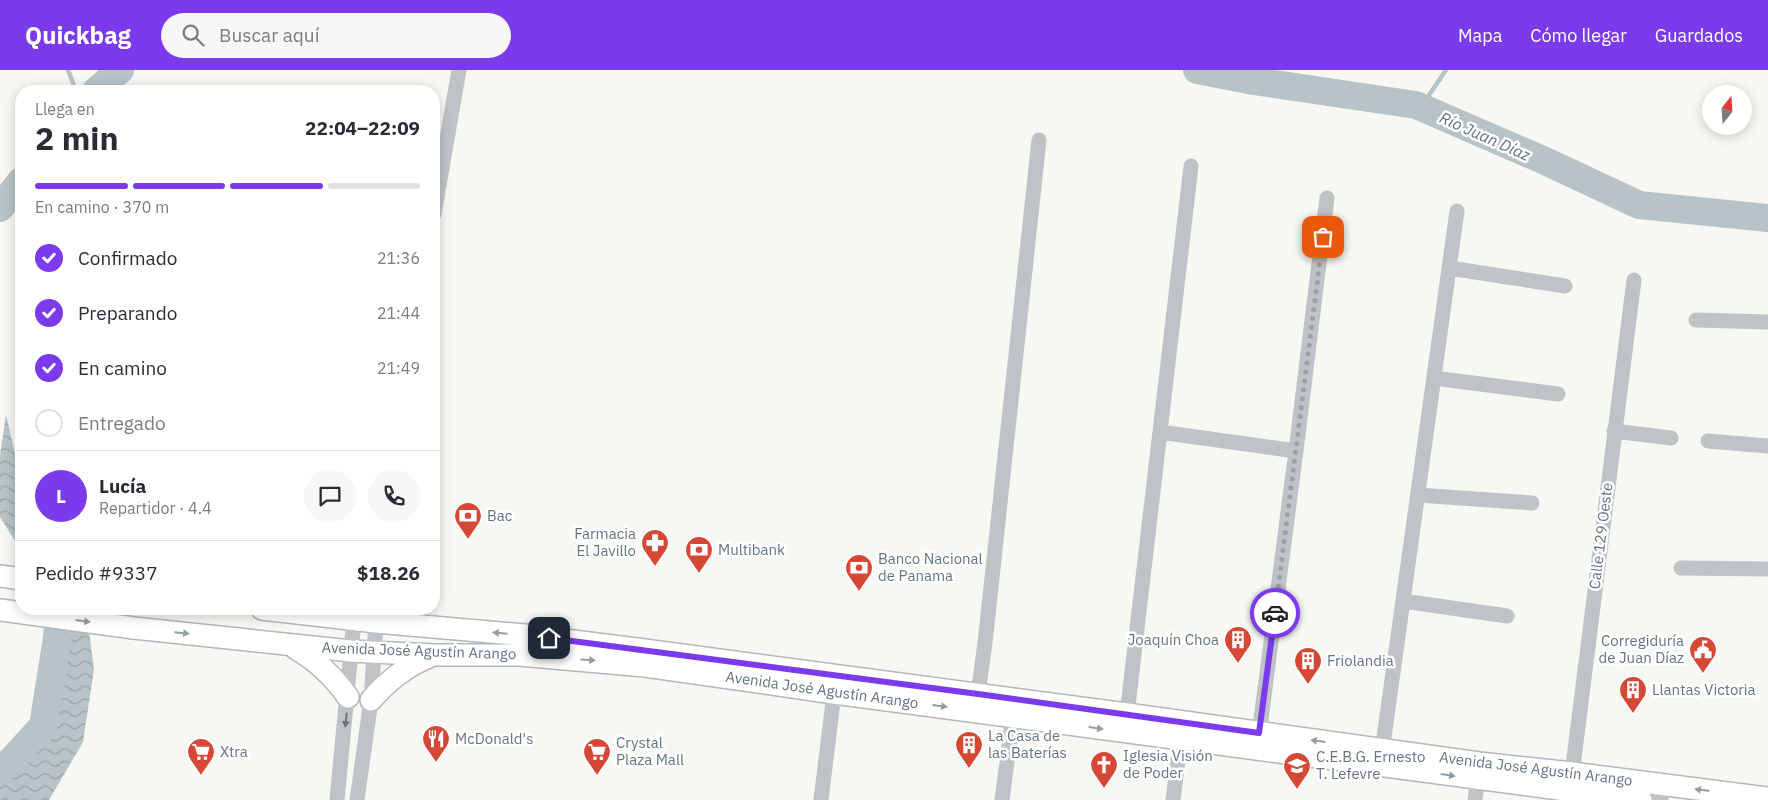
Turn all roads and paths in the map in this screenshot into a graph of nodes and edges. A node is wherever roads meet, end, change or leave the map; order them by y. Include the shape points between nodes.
1 (459, 70) edge
2 (1039, 140) dead end
3 (1190, 166) dead end
4 (440, 179) edge
5 (1327, 198) dead end
6 (1457, 211) dead end
7 (1449, 268) junction
8 (1634, 280) dead end
9 (1565, 286) dead end
10 (1696, 320) dead end
11 (1768, 322) edge
12 (1434, 378) junction
13 (1558, 394) dead end
14 (1614, 431) junction
15 (1160, 432) junction
16 (1671, 438) dead end
17 (1708, 441) dead end
18 (1768, 446) edge
19 (1296, 451) junction
20 (1418, 494) junction
21 (1532, 503) dead end
22 (1681, 568) dead end
23 (1768, 570) edge
24 (1403, 601) junction
25 (0, 610) edge
26 (15, 612) edge
27 (37, 615) edge
28 (357, 615) edge
29 (375, 616) edge
30 (1507, 616) dead end
31 (290, 645) junction
32 (351, 651) junction
33 (375, 653) junction
34 (434, 654) junction
35 (835, 684) junction
36 (978, 694) junction
37 (348, 697) junction
38 (372, 700) junction
39 (1014, 708) junction
40 (1126, 723) junction
41 (1182, 731) junction
42 (1258, 741) junction
43 (1381, 757) junction
44 (1478, 771) junction
45 (1571, 782) junction
46 (1660, 792) edge
47 (1768, 798) edge
48 (338, 800) edge
49 (357, 800) edge
50 (821, 800) edge
51 (1002, 800) edge
52 (1173, 800) edge
53 (1475, 800) edge
54 (1641, 800) edge

1 - 4 street
2 - 36 street
3 - 15 street
5 - 19 street
6 - 7 street
7 - 9 street
7 - 12 street
8 - 14 street, Calle 129 Oeste
10 - 11 street
12 - 13 street
12 - 20 street
14 - 16 street
14 - 45 street, Calle 129 Oeste
15 - 19 street
15 - 40 street
17 - 18 street
19 - 42 street
20 - 21 street
20 - 24 street
22 - 23 street
24 - 30 street
24 - 43 street
25 -> 26 main road, Avenida José Agustín Arango
27 -> 31 main road, Avenida José Agustín Arango
28 - 32 street
29 - 33 street
35 -> 29 main road, Avenida José Agustín Arango via 533,636
31 - 32 main road, Avenida José Agustín Arango
31 - 37 main road via 321,665
32 - 33 main road, Avenida José Agustín Arango
32 - 37 street
33 - 34 main road, Avenida José Agustín Arango
33 - 38 street
34 -> 35 main road, Avenida José Agustín Arango via 519,655
34 - 38 main road via 399,672
35 - 36 main road, Avenida José Agustín Arango
35 -> 39 main road, Avenida José Agustín Arango
35 - 50 street
36 - 39 main road, Avenida José Agustín Arango
37 -> 48 street
38 - 49 street
39 - 40 main road, Avenida José Agustín Arango
39 - 51 street
40 - 41 main road, Avenida José Agustín Arango
41 - 42 main road, Avenida José Agustín Arango
41 - 52 street
42 - 43 main road, Avenida José Agustín Arango
43 - 44 main road, Avenida José Agustín Arango
44 - 45 main road, Avenida José Agustín Arango
44 - 53 street
45 - 46 main road, Avenida José Agustín Arango
45 - 54 main road, Avenida José Agustín Arango
47 -> 46 main road, Avenida José Agustín Arango

